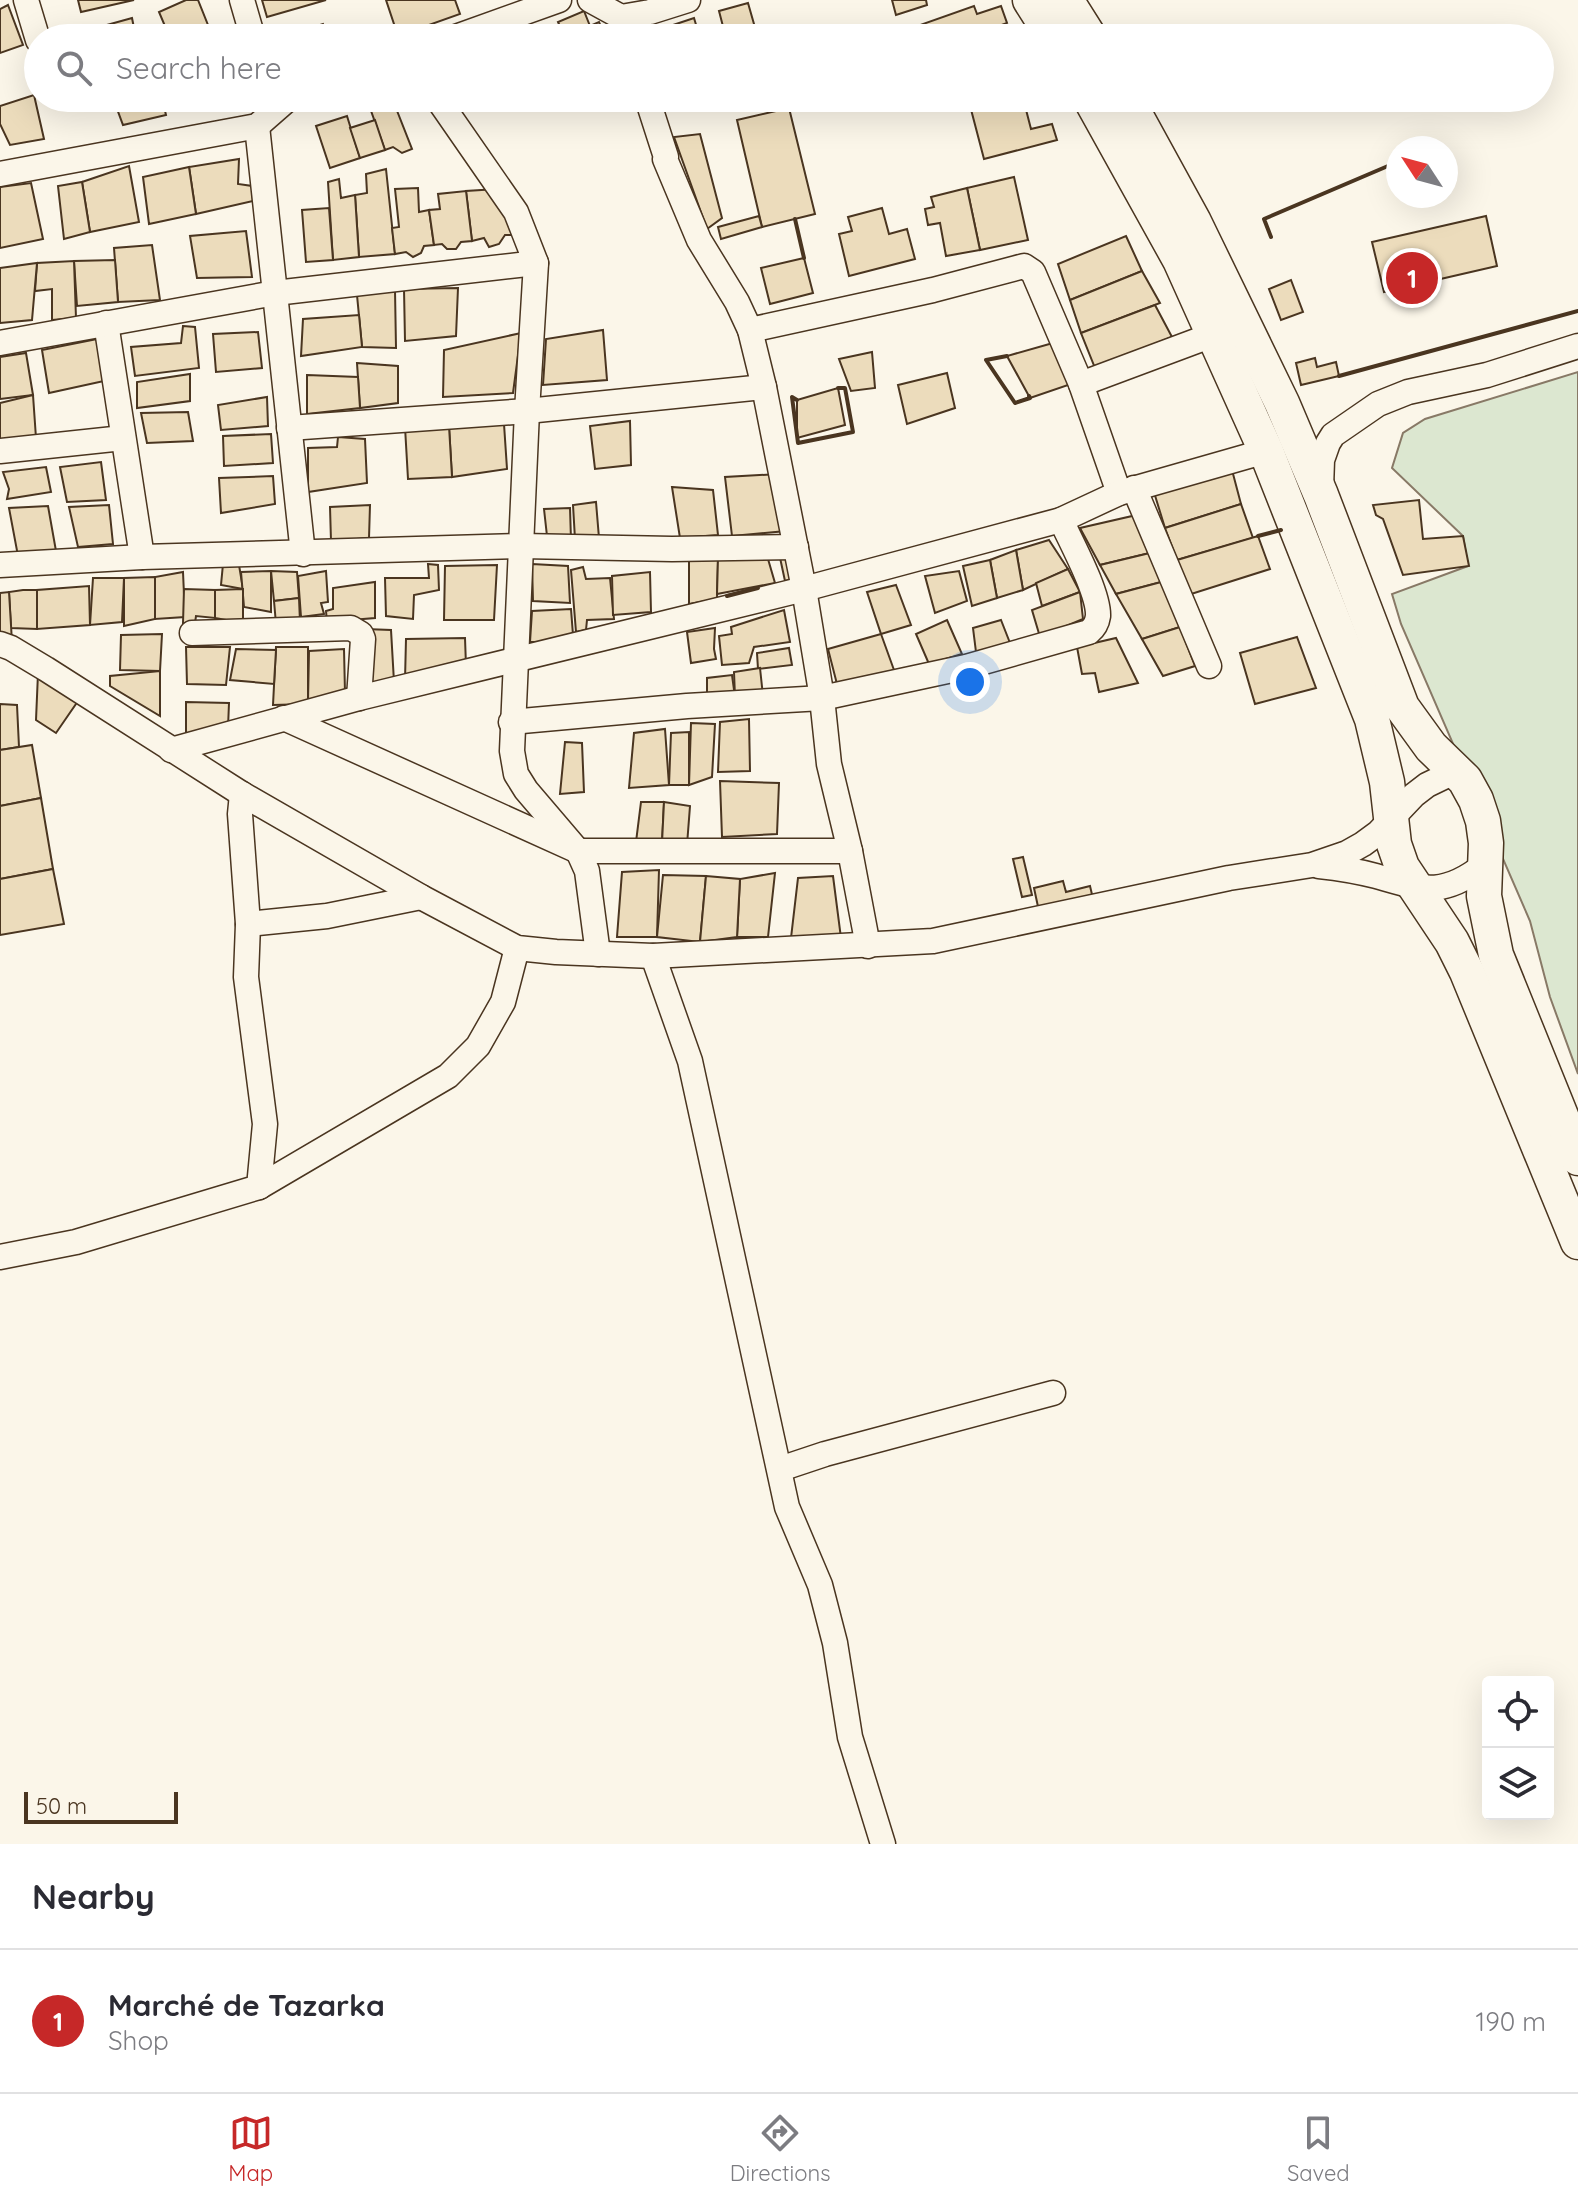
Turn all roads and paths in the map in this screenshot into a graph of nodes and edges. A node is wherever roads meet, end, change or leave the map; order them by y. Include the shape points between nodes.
1 (26, 0) edge
2 (242, 0) edge
3 (559, 0) edge
4 (590, 0) edge
5 (688, 0) edge
6 (1030, 0) edge
7 (1066, 0) edge
8 (33, 24) edge
9 (249, 24) edge
10 (492, 24) edge
11 (620, 24) edge
12 (629, 24) edge
13 (1045, 24) edge
14 (1081, 24) edge
15 (256, 112) edge
16 (273, 112) edge
17 (447, 112) edge
18 (652, 112) edge
19 (1098, 112) edge
20 (1134, 112) edge
21 (0, 174) edge
22 (536, 263) junction
23 (275, 293) junction
24 (106, 323) junction
25 (750, 330) junction
26 (1215, 334) junction
27 (0, 343) edge
28 (1578, 346) edge
29 (1081, 384) junction
30 (764, 387) junction
31 (527, 411) junction
32 (289, 428) junction
33 (123, 438) junction
34 (0, 451) edge
35 (1266, 451) junction
36 (1127, 491) junction
37 (1321, 495) junction
38 (1061, 520) junction
39 (522, 546) junction
40 (796, 547) junction
41 (303, 554) junction
42 (142, 557) junction
43 (0, 565) edge
44 (804, 589) junction
45 (192, 633) dead end
46 (0, 644) edge
47 (516, 660) junction
48 (1209, 666) dead end
49 (359, 698) junction
50 (822, 698) junction
51 (284, 718) junction
52 (511, 722) junction
53 (171, 750) junction
54 (1456, 771) junction
55 (242, 794) junction
56 (1391, 821) junction
57 (578, 851) junction
58 (850, 851) junction
59 (1312, 865) junction
60 (1484, 865) junction
61 (1414, 888) junction
62 (421, 897) junction
63 (248, 924) junction
64 (868, 946) junction
65 (517, 948) junction
66 (598, 954) junction
67 (653, 956) junction
68 (1578, 1158) edge
69 (259, 1187) junction
70 (1578, 1242) edge
71 (0, 1257) edge
72 (1053, 1393) dead end
73 (780, 1469) junction
74 (883, 1844) edge

1 - 8 street
2 - 9 street
3 - 10 street
4 - 11 street
5 - 12 street
6 - 13 highway
7 - 14 highway
15 - 21 street
16 - 23 street
17 - 22 street via 516,212
18 - 25 street via 699,240
19 - 26 highway
20 - 37 highway via 1239,312
22 - 23 street
22 - 31 street
23 - 24 street
23 - 32 street
24 - 27 street
24 - 33 street
25 - 29 street via 1024,266 1033,272
25 - 30 street
26 - 29 street
26 - 35 highway
28 - 37 street via 1487,375 1408,392 1363,412 1328,443
29 - 36 street
30 - 31 street
30 - 40 street
31 - 32 street
31 - 39 street
32 - 41 street
33 - 34 street
33 - 42 street
35 - 36 street
35 - 56 highway via 1372,719
36 - 38 street
36 - 48 street
37 - 54 highway via 1402,707
38 - 44 street
38 - 50 street via 1098,611 1089,632 966,667
39 - 40 street
39 - 41 street
39 - 47 street
40 - 44 street
41 - 42 street
42 - 43 street
44 - 47 street
44 - 50 street
45 - 49 street via 351,628 363,639
46 - 53 street
47 - 49 street
47 - 52 street
49 - 51 street
50 - 52 street
50 - 58 street via 829,764
51 - 53 street
51 - 57 street
52 - 57 street via 516,774
53 - 55 street
54 - 56 street via 1414,795
54 - 60 highway via 1483,821
55 - 62 street
55 - 63 street
56 - 59 street via 1347,853
56 - 61 highway via 1394,844
57 - 58 street
57 - 66 street via 587,871
58 - 64 street
59 - 61 street
59 - 64 street via 933,941
60 - 61 street via 1458,882
60 - 68 highway via 1488,926 1496,955
61 - 70 highway via 1441,923 1467,972
62 - 63 street via 327,916
62 - 65 street
63 - 69 street via 246,977 265,1124
64 - 67 street
65 - 66 street
65 - 69 street via 503,1002 478,1046 448,1076
66 - 67 street
67 - 73 street via 690,1061
69 - 71 street via 76,1242
72 - 73 street
73 - 74 street via 787,1507 820,1585 850,1737

